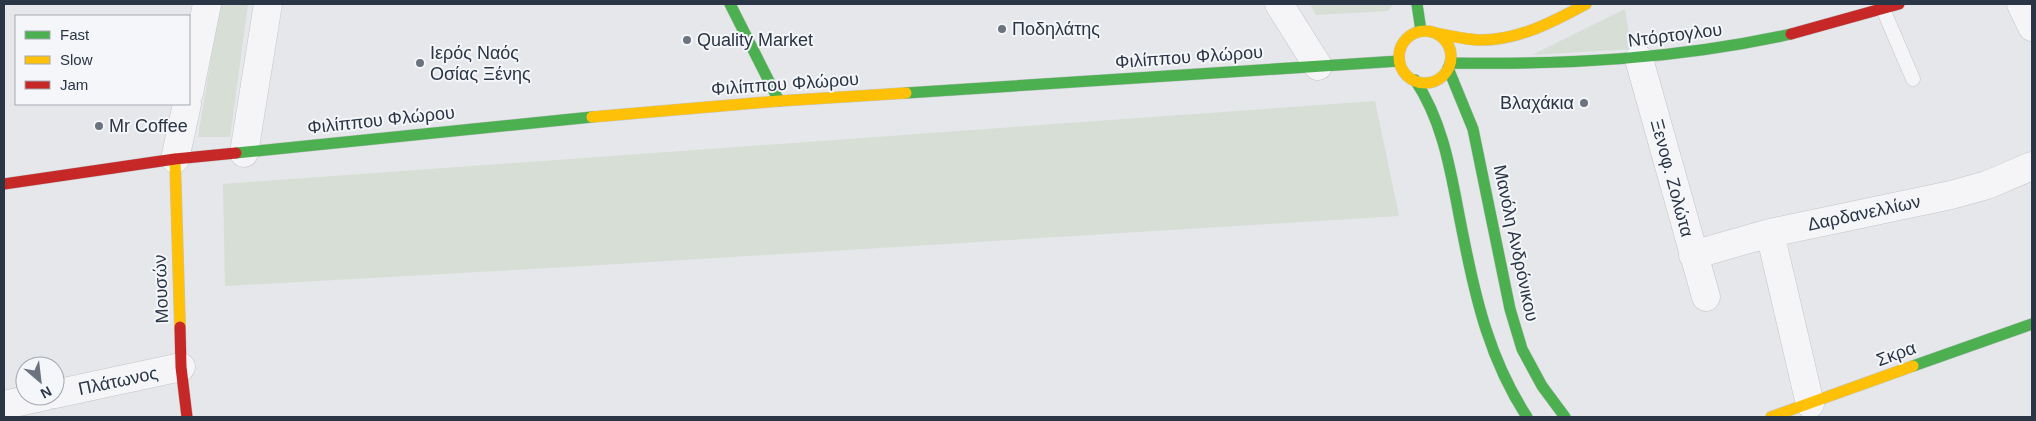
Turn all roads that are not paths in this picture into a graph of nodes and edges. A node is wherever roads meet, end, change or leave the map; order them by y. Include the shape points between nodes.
1 (207, 4) edge
2 (268, 4) edge
3 (730, 4) edge
4 (1279, 4) edge
5 (1416, 4) edge
6 (1586, 4) edge
7 (1899, 4) edge
8 (2022, 4) edge
9 (1882, 9) junction
10 (2032, 27) edge
11 (1421, 31) junction
12 (1436, 33) junction
13 (1639, 59) junction
14 (1399, 61) junction
15 (1318, 66) junction
16 (1449, 66) junction
17 (1913, 78) dead end
18 (1415, 80) junction
19 (190, 88) edge
20 (779, 102) junction
21 (186, 105) edge
22 (244, 153) junction
23 (175, 160) junction
24 (2032, 166) edge
25 (4, 184) edge
26 (1770, 233) junction
27 (1693, 255) junction
28 (1706, 297) dead end
29 (2030, 331) edge
30 (181, 367) junction
31 (65, 392) edge
32 (1810, 404) junction
33 (187, 417) edge
34 (1527, 417) edge
35 (1565, 417) edge
36 (1772, 417) edge

1 - 19 street
2 - 22 street
3 - 20 main road
4 - 15 street
5 - 11 main road
6 - 12 main road via 1533,29 1506,37 1479,40
7 - 9 main road, Ντόρτογλου
8 - 10 street
9 - 13 main road, Ντόρτογλου via 1761,40
9 - 17 lane
11 - 12 main road
11 - 14 main road via 1404,41
12 - 16 main road via 1448,45 1451,53
13 - 16 main road, Ντόρτογλου
13 - 27 street, Ξενοφ. Ζολώτα
14 - 15 main road, Φιλίππου Φλώρου
14 - 18 main road via 1404,72
15 - 20 main road, Φιλίππου Φλώρου
16 - 18 main road via 1432,82
16 - 35 main road, Μανόλη Ανδρόνικου via 1479,152 1500,263 1522,349 1542,386
18 - 34 main road via 1428,101 1448,162 1474,292 1487,334 1505,379
20 - 22 main road, Φιλίππου Φλώρου via 519,123
21 - 23 street
22 - 23 main road, Φιλίππου Φλώρου
23 - 25 main road, Φιλίππου Φλώρου
23 - 30 main road, Μουσών
24 - 26 street, Δαρδανελλίων via 1987,185 1951,195
26 - 27 street, Δαρδανελλίων
26 - 32 street
27 - 28 street, Ξενοφ. Ζολώτα
29 - 32 main road, Σκρα
30 - 31 street, Πλάτωνος
30 - 33 main road, Μουσών
32 - 36 main road, Σκρα

